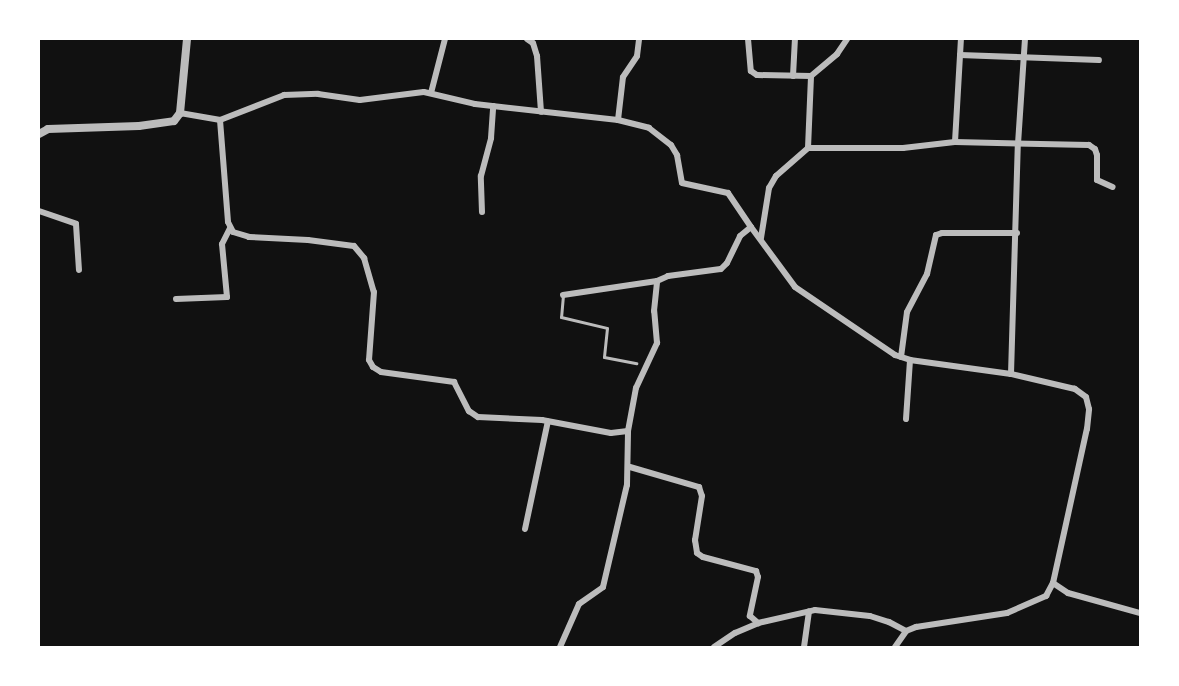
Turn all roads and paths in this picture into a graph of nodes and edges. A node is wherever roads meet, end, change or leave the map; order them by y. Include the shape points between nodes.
1 (188, 39) edge
2 (445, 39) edge
3 (527, 39) edge
4 (639, 39) edge
5 (748, 39) edge
6 (795, 39) edge
7 (847, 39) edge
8 (961, 39) edge
9 (1025, 39) edge
10 (960, 55) junction
11 (1024, 59) junction
12 (1099, 60) dead end
13 (793, 76) junction
14 (811, 76) junction
15 (431, 93) junction
16 (494, 106) junction
17 (541, 112) junction
18 (180, 113) junction
19 (220, 120) junction
20 (618, 120) junction
21 (39, 134) edge
22 (955, 142) junction
23 (1018, 144) junction
24 (808, 148) junction
25 (1113, 187) dead end
26 (39, 211) edge
27 (482, 212) dead end
28 (751, 227) junction
29 (230, 228) junction
30 (1017, 233) junction
31 (761, 238) junction
32 (79, 270) dead end
33 (657, 280) junction
34 (563, 295) joint
35 (176, 299) dead end
36 (901, 357) junction
37 (910, 360) junction
38 (636, 363) dead end
39 (1011, 374) junction
40 (906, 419) dead end
41 (548, 421) junction
42 (628, 431) junction
43 (630, 467) junction
44 (525, 529) dead end
45 (1053, 583) junction
46 (809, 611) junction
47 (1140, 614) edge
48 (758, 623) junction
49 (906, 631) junction
50 (560, 647) edge
51 (714, 647) edge
52 (804, 647) edge
53 (895, 647) edge

1 - 18 street
2 - 15 street
3 - 17 street via 537,56
4 - 20 street via 637,56 623,77
5 - 13 street via 751,71 758,75
6 - 13 street
7 - 14 street via 837,54
8 - 10 street
9 - 11 street
10 - 11 street
10 - 22 street
11 - 12 street
11 - 23 street
13 - 14 street
14 - 24 street
15 - 16 street
15 - 19 street via 360,100 318,94 284,95
16 - 17 street
16 - 27 street via 481,176
17 - 20 street
18 - 19 street
18 - 21 street via 174,121 165,123 48,129
19 - 29 street
20 - 28 street via 649,128 663,139 677,155 682,183 731,195
22 - 23 street
22 - 24 street via 903,148
23 - 25 street via 1089,145 1097,155 1097,180
23 - 30 street
24 - 31 street via 776,176 769,188
26 - 32 street via 76,224
28 - 31 street
28 - 33 street via 740,236 721,269
29 - 35 street via 222,244 227,297
29 - 41 street via 240,236 354,246 364,258 374,292 369,360 373,367 381,372 454,382 469,411 478,417
30 - 36 street via 936,235 927,274 907,312
30 - 39 street
31 - 36 street via 788,279 804,295
33 - 34 street
33 - 42 street via 657,343 636,388
34 - 38 lane via 561,317 607,328 604,357
36 - 37 street
37 - 39 street
37 - 40 street
39 - 45 street via 1076,389 1086,397 1087,429
41 - 42 street via 611,433
41 - 44 street
42 - 43 street
43 - 48 street via 699,487 702,496 695,540 697,553 756,571 750,616
43 - 50 street via 603,587 579,604
45 - 47 street via 1068,593
45 - 49 street via 1046,596 1007,613 927,624
46 - 48 street
46 - 49 street via 870,616
46 - 52 street
48 - 51 street
49 - 53 street

